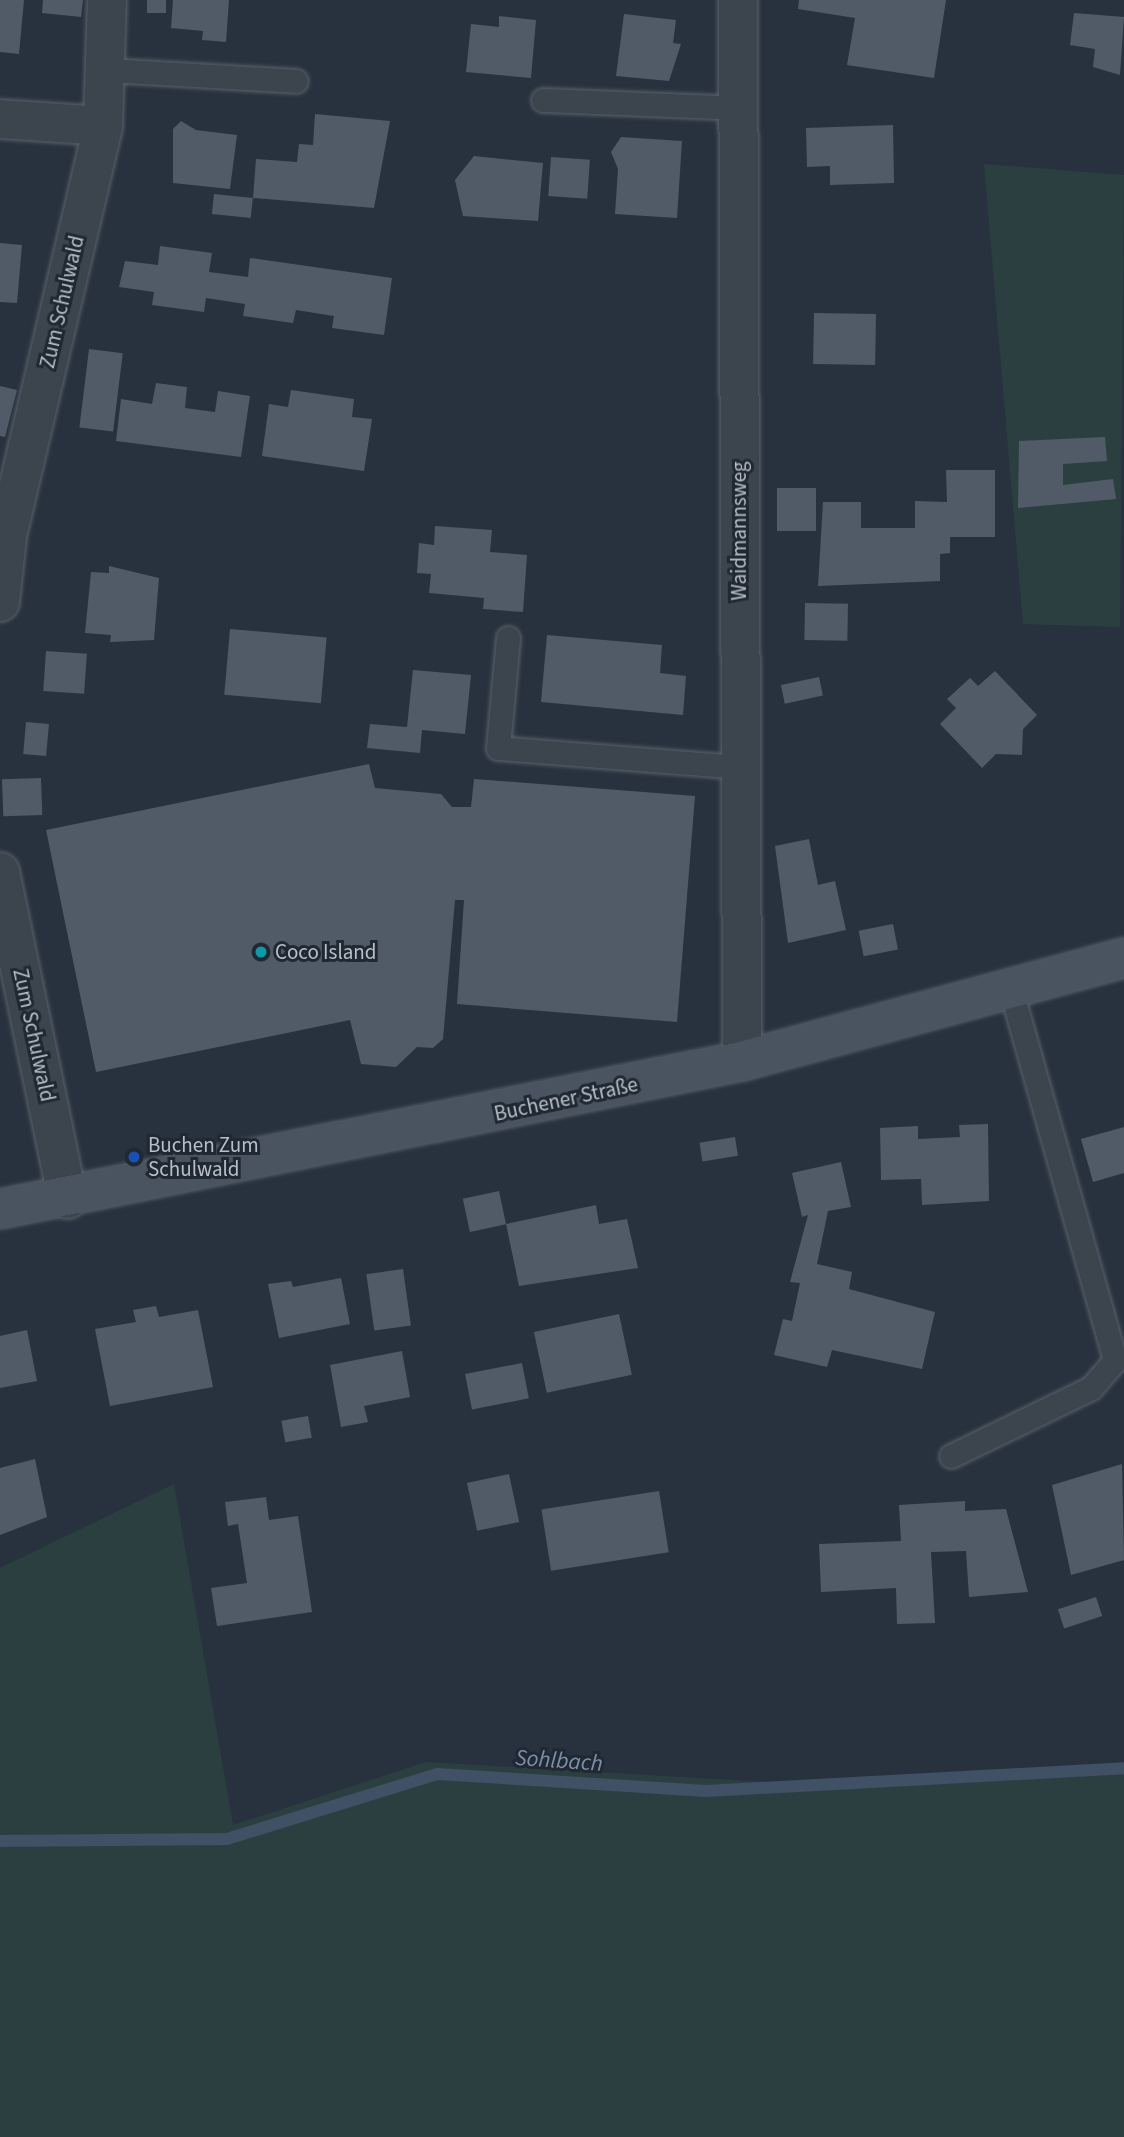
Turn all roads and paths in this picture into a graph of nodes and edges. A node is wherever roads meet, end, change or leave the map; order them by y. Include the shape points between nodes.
1 (107, 0) edge
2 (738, 0) edge
3 (106, 71) junction
4 (296, 81) dead end
5 (543, 100) dead end
6 (739, 108) junction
7 (0, 119) edge
8 (103, 126) junction
9 (4, 536) edge
10 (0, 602) edge
11 (508, 638) dead end
12 (739, 767) junction
13 (0, 872) edge
14 (8, 953) edge
15 (1124, 958) edge
16 (1011, 990) junction
17 (742, 1061) junction
18 (68, 1199) junction
19 (0, 1209) edge
20 (951, 1456) dead end

1 - 3 street, Zum Schulwald
2 - 6 street, Waidmannsweg
3 - 4 lane
3 - 8 street, Zum Schulwald
5 - 6 lane
6 - 12 street, Waidmannsweg
7 - 8 street
8 - 9 street, Zum Schulwald
9 - 10 street, Zum Schulwald
11 - 12 lane via 498,748
12 - 17 street, Waidmannsweg
13 - 14 street, Zum Schulwald
14 - 18 street, Zum Schulwald
15 - 16 street, Buchener Straße
16 - 17 street, Buchener Straße
16 - 20 lane via 1115,1360 1091,1388
17 - 18 street, Buchener Straße
18 - 19 street, Buchener Straße

